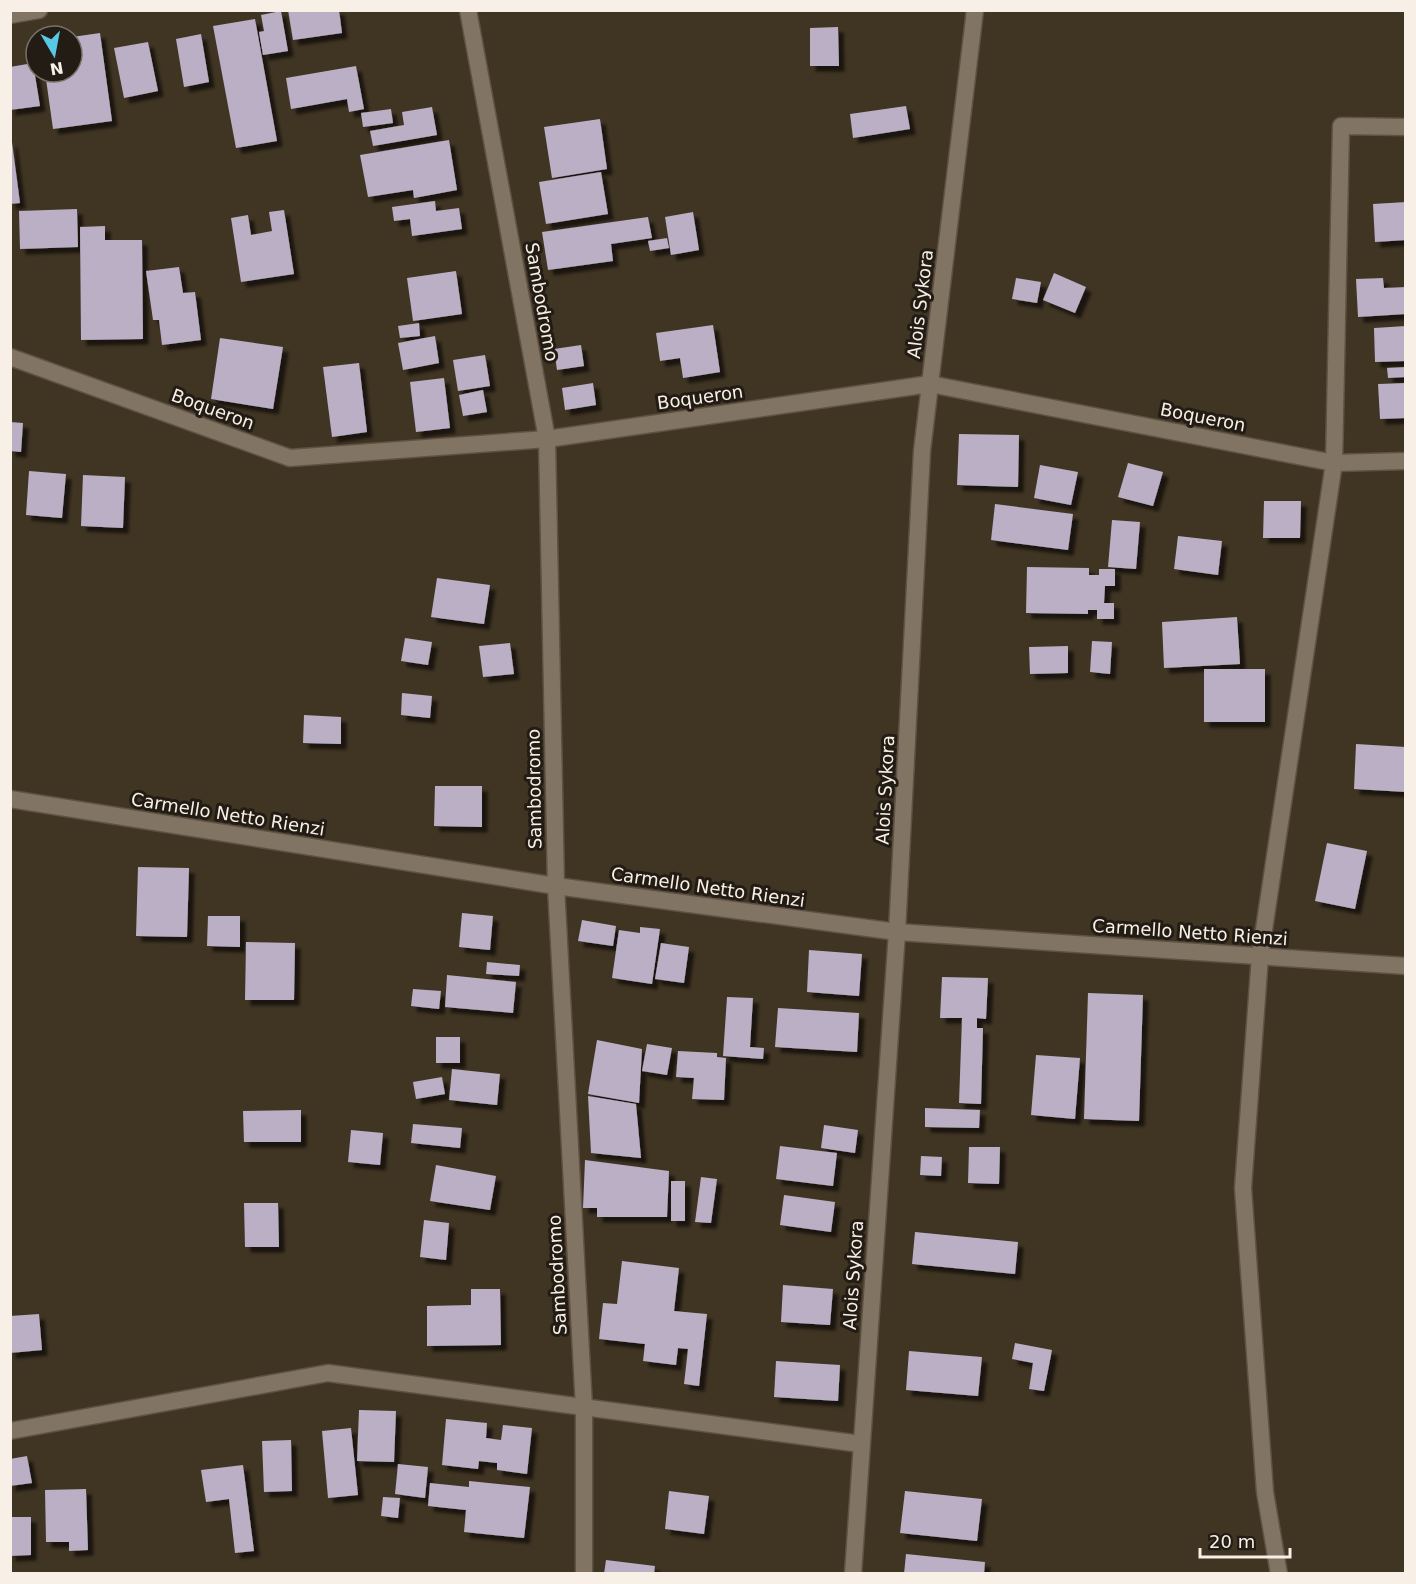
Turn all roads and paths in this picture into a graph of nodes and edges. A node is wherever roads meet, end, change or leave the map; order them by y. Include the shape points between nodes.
1 (39, 10) edge
2 (468, 10) edge
3 (975, 10) edge
4 (10, 15) edge
5 (1406, 127) edge
6 (10, 357) edge
7 (930, 384) junction
8 (547, 439) junction
9 (1406, 461) edge
10 (1334, 463) junction
11 (10, 799) edge
12 (556, 886) junction
13 (897, 932) junction
14 (1260, 956) junction
15 (1406, 966) edge
16 (584, 1408) junction
17 (10, 1431) edge
18 (861, 1444) junction
19 (584, 1574) edge
20 (853, 1574) edge
21 (1279, 1574) edge

1 - 4 street
2 - 8 street, Sambodromo
3 - 7 street, Alois Sykora
5 - 10 street via 1341,126
6 - 8 street, Boqueron via 290,458
7 - 8 street, Boqueron
7 - 10 street, Boqueron
7 - 13 street, Alois Sykora via 922,451
8 - 12 street, Sambodromo
9 - 10 street, Boqueron
10 - 14 street
11 - 12 street, Carmello Netto Rienzi
12 - 13 street, Carmello Netto Rienzi
12 - 16 street, Sambodromo
13 - 14 street, Carmello Netto Rienzi
13 - 18 street, Alois Sykora
14 - 15 street, Carmello Netto Rienzi
14 - 21 street via 1243,1188 1265,1492
16 - 17 street via 328,1373
16 - 18 street
16 - 19 street, Sambodromo
18 - 20 street, Alois Sykora

